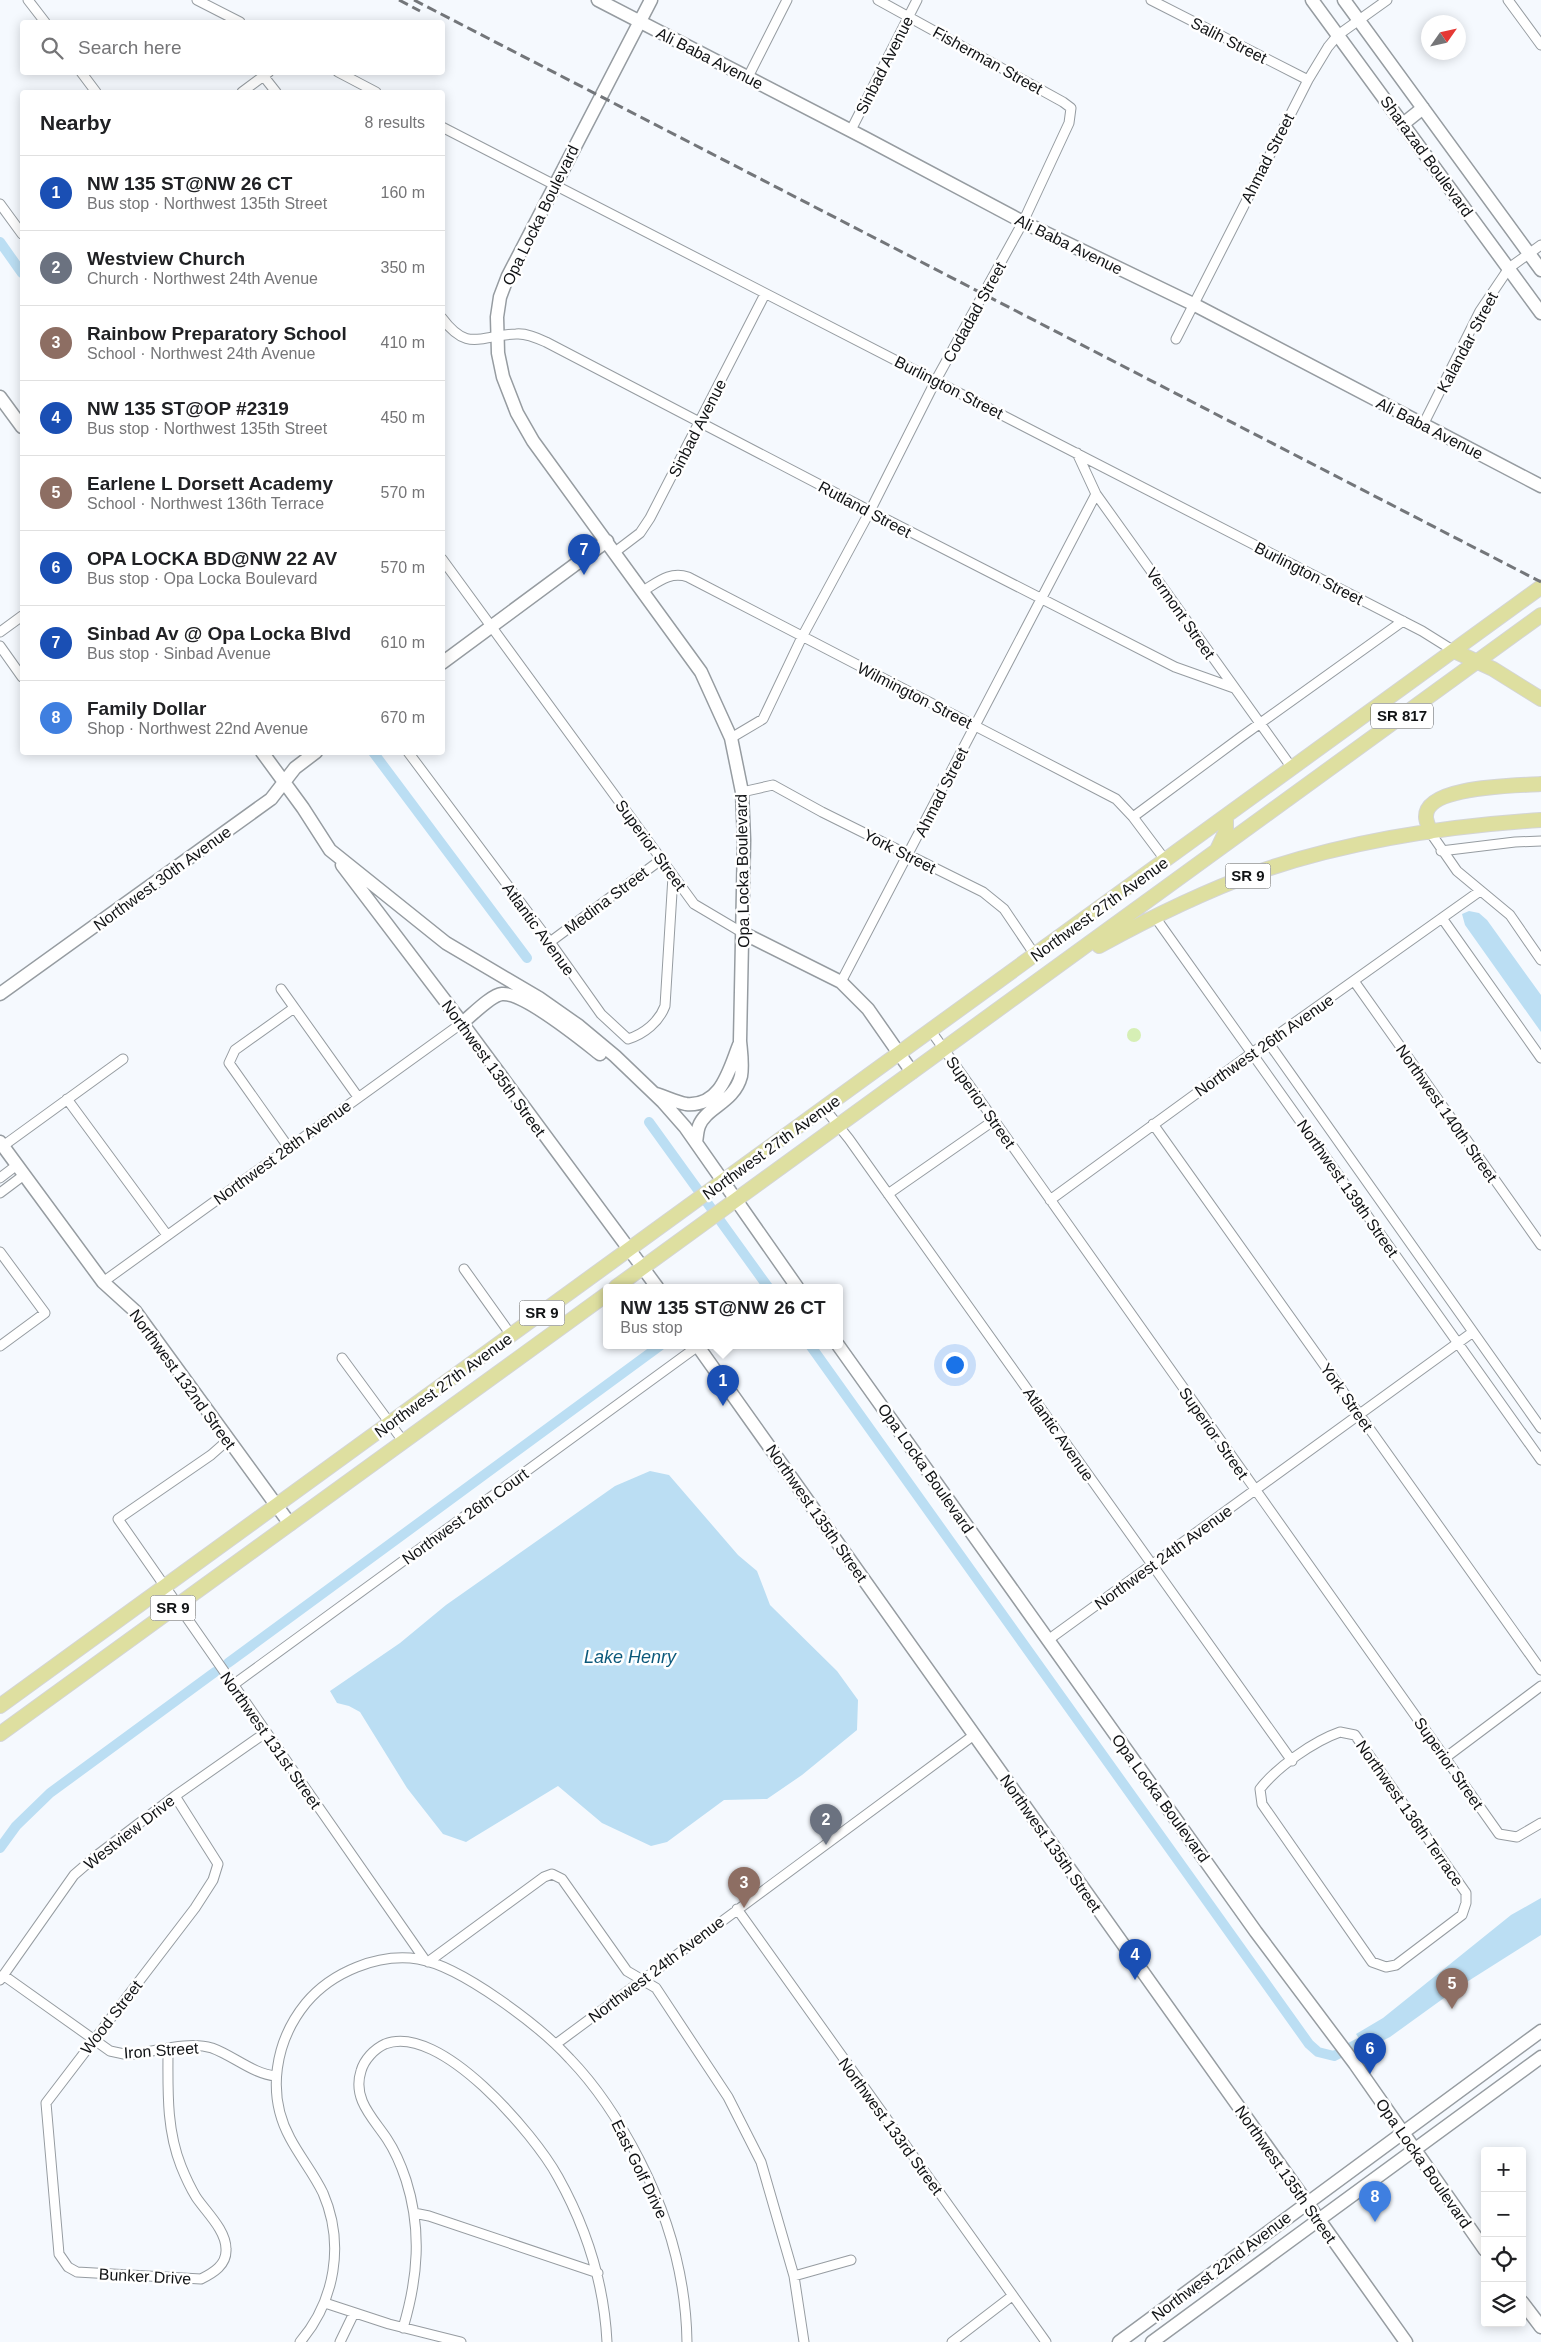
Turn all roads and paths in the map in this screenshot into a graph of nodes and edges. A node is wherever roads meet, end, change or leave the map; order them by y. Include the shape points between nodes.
1 (28, 0) edge
2 (197, 0) edge
3 (598, 0) edge
4 (651, 0) edge
5 (787, 0) edge
6 (878, 0) edge
7 (917, 0) edge
8 (1151, 0) edge
9 (1312, 0) edge
10 (1344, 0) edge
11 (1387, 0) edge
12 (1508, 0) edge
13 (214, 9) junction
14 (909, 15) junction
15 (43, 20) edge
16 (222, 20) edge
17 (236, 20) edge
18 (1359, 20) junction
19 (640, 22) junction
20 (1338, 35) junction
21 (1541, 45) edge
22 (83, 75) edge
23 (264, 75) edge
24 (266, 75) edge
25 (344, 75) edge
26 (748, 77) junction
27 (1308, 80) junction
28 (94, 90) edge
29 (245, 90) edge
30 (275, 90) edge
31 (372, 90) edge
32 (1071, 108) joint
33 (1423, 108) junction
34 (1403, 124) junction
35 (445, 129) edge
36 (851, 130) junction
37 (555, 185) junction
38 (0, 204) edge
39 (1022, 222) junction
40 (20, 231) edge
41 (1541, 245) edge
42 (1529, 254) junction
43 (1509, 268) junction
44 (1541, 270) edge
45 (765, 294) junction
46 (1193, 304) junction
47 (1541, 313) edge
48 (445, 321) edge
49 (498, 336) junction
50 (1176, 339) dead end
51 (936, 380) junction
52 (0, 396) edge
53 (700, 421) junction
54 (20, 424) edge
55 (1423, 426) junction
56 (1077, 453) junction
57 (1541, 486) edge
58 (1096, 494) junction
59 (870, 511) junction
60 (607, 541) junction
61 (615, 552) junction
62 (445, 563) edge
63 (1541, 587) edge
64 (643, 591) junction
65 (1041, 599) junction
66 (1541, 615) edge
67 (20, 617) edge
68 (1403, 621) junction
69 (493, 627) junction
70 (0, 632) edge
71 (802, 637) junction
72 (0, 646) edge
73 (1454, 651) junction
74 (445, 661) edge
75 (1478, 661) junction
76 (20, 674) edge
77 (1234, 688) junction
78 (1541, 699) edge
79 (1260, 724) junction
80 (974, 725) junction
81 (731, 738) junction
82 (264, 755) edge
83 (312, 755) edge
84 (410, 755) edge
85 (1292, 768) junction
86 (284, 783) junction
87 (1541, 784) edge
88 (742, 792) junction
89 (1259, 792) junction
90 (1226, 816) junction
91 (1133, 817) junction
92 (1541, 820) edge
93 (1246, 830) junction
94 (1430, 832) junction
95 (1541, 841) edge
96 (330, 850) junction
97 (1217, 850) junction
98 (1441, 851) junction
99 (909, 854) junction
100 (662, 859) junction
101 (1166, 861) junction
102 (673, 876) junction
103 (1480, 891) junction
104 (1155, 917) junction
105 (1442, 918) junction
106 (743, 933) junction
107 (550, 942) junction
108 (1077, 953) junction
109 (1035, 955) junction
110 (1541, 960) edge
111 (1354, 981) junction
112 (841, 982) junction
113 (281, 989) dead end
114 (0, 994) edge
115 (294, 1008) junction
116 (462, 1023) junction
117 (931, 1031) junction
118 (740, 1041) junction
119 (1268, 1042) junction
120 (944, 1049) junction
121 (1252, 1052) junction
122 (899, 1054) junction
123 (1541, 1058) edge
124 (123, 1059) dead end
125 (624, 1065) junction
126 (912, 1072) junction
127 (652, 1092) junction
128 (358, 1097) junction
129 (67, 1100) junction
130 (824, 1109) junction
131 (993, 1121) junction
132 (1153, 1124) junction
133 (838, 1126) junction
134 (696, 1142) junction
135 (2, 1144) edge
136 (289, 1148) junction
137 (20, 1170) junction
138 (0, 1178) edge
139 (719, 1184) junction
140 (0, 1193) edge
141 (888, 1194) junction
142 (1377, 1196) junction
143 (1050, 1200) junction
144 (732, 1204) junction
145 (1361, 1206) junction
146 (167, 1235) junction
147 (1541, 1245) edge
148 (629, 1250) junction
149 (0, 1252) edge
150 (643, 1268) junction
151 (464, 1269) dead end
152 (103, 1282) junction
153 (620, 1284) edge
154 (654, 1284) edge
155 (795, 1284) edge
156 (603, 1297) edge
157 (1473, 1332) junction
158 (511, 1335) junction
159 (1458, 1343) junction
160 (0, 1346) edge
161 (693, 1349) edge
162 (701, 1349) edge
163 (841, 1349) edge
164 (342, 1358) dead end
165 (1360, 1414) junction
166 (390, 1423) junction
167 (1541, 1428) edge
168 (228, 1440) junction
169 (403, 1441) junction
170 (1541, 1460) edge
171 (1255, 1491) junction
172 (276, 1505) junction
173 (290, 1524) junction
174 (1151, 1565) junction
175 (165, 1586) junction
176 (177, 1605) junction
177 (1048, 1640) junction
178 (1541, 1670) edge
179 (233, 1686) junction
180 (1541, 1686) edge
181 (0, 1706) edge
182 (265, 1733) junction
183 (0, 1734) edge
184 (974, 1735) junction
185 (1445, 1758) junction
186 (1292, 1761) junction
187 (175, 1796) junction
188 (1541, 1823) edge
189 (737, 1909) junction
190 (426, 1961) junction
191 (2, 1977) edge
192 (642, 1979) junction
193 (1541, 2031) edge
194 (93, 2040) junction
195 (556, 2044) junction
196 (168, 2049) junction
197 (1541, 2057) edge
198 (276, 2076) junction
199 (1402, 2134) junction
200 (1413, 2149) junction
201 (1307, 2203) junction
202 (414, 2213) junction
203 (1318, 2218) junction
204 (1481, 2244) edge
205 (851, 2260) dead end
206 (64, 2262) joint
207 (598, 2274) junction
208 (794, 2276) junction
209 (1012, 2296) junction
210 (325, 2303) junction
211 (1526, 2307) edge
212 (354, 2313) junction
213 (1150, 2319) junction
214 (1541, 2327) edge
215 (403, 2328) junction
216 (1156, 2339) edge
217 (450, 2341) edge
218 (300, 2342) edge
219 (340, 2342) edge
220 (461, 2342) edge
221 (607, 2342) edge
222 (687, 2342) edge
223 (804, 2342) edge
224 (952, 2342) edge
225 (1046, 2342) edge
226 (1119, 2342) edge
227 (1406, 2342) edge

1 - 15 street
2 - 13 street
3 - 19 main road, Ali Baba Avenue
4 - 19 main road, Opa Locka Boulevard
5 - 26 street
6 - 14 street, Fisherman Street
7 - 14 street, Sinbad Avenue
8 - 27 street, Salih Street
9 - 20 main road, Sharazad Boulevard
10 - 18 main road, Sharazad Boulevard
11 - 18 street, Ahmad Street
12 - 21 street
13 - 16 street
13 - 17 street
14 - 32 street, Fisherman Street
14 - 36 street, Sinbad Avenue
18 - 20 street, Ahmad Street
18 - 33 main road, Sharazad Boulevard
19 - 26 main road, Ali Baba Avenue
19 - 37 main road, Opa Locka Boulevard
20 - 27 street, Ahmad Street
20 - 34 main road, Sharazad Boulevard
22 - 28 street
23 - 29 street
24 - 30 street
25 - 31 street
26 - 36 main road, Ali Baba Avenue
27 - 46 street, Ahmad Street
32 - 39 street, Codadad Street via 1070,124
33 - 34 main road
33 - 42 main road, Sharazad Boulevard
34 - 43 main road, Sharazad Boulevard
35 - 37 street, Burlington Street
36 - 39 main road, Ali Baba Avenue
37 - 45 street, Burlington Street
37 - 49 main road, Opa Locka Boulevard via 504,284 497,317
38 - 40 street
39 - 46 main road, Ali Baba Avenue
39 - 51 street, Codadad Street
41 - 42 street, Kalandar Street
42 - 43 street, Kalandar Street
42 - 44 main road, Sharazad Boulevard
43 - 47 main road, Sharazad Boulevard
43 - 55 street, Kalandar Street via 1480,311
45 - 51 street, Burlington Street
45 - 53 street, Sinbad Avenue
46 - 50 street, Ahmad Street
46 - 55 main road, Ali Baba Avenue
48 - 49 street, Rutland Street via 464,338
49 - 53 street, Rutland Street via 517,334 546,342
49 - 60 main road, Opa Locka Boulevard via 503,377 521,422
51 - 56 street, Burlington Street
51 - 59 street, Codadad Street
52 - 54 main road
53 - 59 street, Rutland Street
53 - 61 street, Sinbad Avenue via 647,523 640,533
55 - 57 main road, Ali Baba Avenue
56 - 58 street, Vermont Street
56 - 68 street, Burlington Street
58 - 65 street, Ahmad Street
58 - 77 street, Vermont Street
59 - 65 street, Rutland Street
59 - 71 street, Codadad Street
60 - 61 main road, Opa Locka Boulevard
60 - 69 main road
61 - 64 main road, Opa Locka Boulevard
62 - 69 street, Superior Street
63 - 73 main road, Northwest 27th Avenue
64 - 71 street, Wilmington Street via 667,576 683,576
64 - 81 main road, Opa Locka Boulevard via 701,672
65 - 77 street, Rutland Street via 1175,667
65 - 80 street, Ahmad Street
66 - 75 main road, Northwest 27th Avenue / SR 817
67 - 70 street
68 - 73 street, Burlington Street
68 - 79 street
69 - 74 main road
69 - 100 street, Superior Street
71 - 80 street, Wilmington Street
71 - 81 street, Codadad Street via 763,719
72 - 76 street
73 - 75 main road
73 - 85 main road, Northwest 27th Avenue / SR 9
75 - 78 main road
75 - 93 main road, Northwest 27th Avenue / SR 817
77 - 79 street, Vermont Street
79 - 85 street, Vermont Street
79 - 91 street
80 - 91 street, Wilmington Street via 1116,799
80 - 99 street, Ahmad Street
81 - 88 main road, Opa Locka Boulevard
82 - 86 main road
83 - 86 main road, Northwest 30th Avenue via 295,768
84 - 107 street, Atlantic Avenue
85 - 89 main road, Northwest 27th Avenue / SR 9
86 - 96 main road
86 - 114 main road, Northwest 30th Avenue via 271,799
87 - 94 main road via 1454,792 1436,799 1426,816
88 - 99 street, York Street via 773,785
88 - 106 main road, Opa Locka Boulevard
89 - 90 main road, Northwest 27th Avenue / SR 9
89 - 93 main road via 1244,819
90 - 97 main road via 1226,831
90 - 101 main road, Northwest 27th Avenue / SR 9
91 - 101 street, Wilmington Street
92 - 94 main road, SR 9
93 - 97 main road, Northwest 27th Avenue / SR 817
94 - 98 street
94 - 104 main road, SR 9 via 1350,846 1258,872
95 - 98 street
96 - 116 main road, Northwest 135th Street
96 - 125 main road via 446,943 539,998
97 - 108 main road, Northwest 27th Avenue / SR 817
98 - 103 street via 1456,871
99 - 109 street, York Street via 992,898 1009,915
99 - 112 street, Ahmad Street
100 - 102 street, Superior Street
100 - 107 street, Medina Street
101 - 109 main road, Northwest 27th Avenue / SR 9
102 - 106 street, Superior Street via 694,904
102 - 107 street, Atlantic Avenue via 665,1006 659,1019 634,1037 628,1039 601,1014
103 - 105 street, Northwest 26th Avenue
103 - 110 street via 1510,915
104 - 108 main road, SR 9 via 1099,946
104 - 121 street, Northwest 139th Street
105 - 111 street, Northwest 26th Avenue
105 - 123 street
106 - 112 main road, Superior Street
106 - 118 main road, Opa Locka Boulevard
108 - 120 main road, Northwest 27th Avenue / SR 9
109 - 117 main road, Northwest 27th Avenue / SR 9
111 - 119 street, Northwest 26th Avenue
111 - 147 street, Northwest 140th Street
112 - 122 main road, Superior Street via 868,1010
113 - 115 street
115 - 128 street
115 - 136 street via 235,1050 229,1063
116 - 125 main road via 493,998 501,994 511,995 552,1018 613,1064
116 - 128 street, Northwest 28th Avenue
116 - 148 main road, Northwest 135th Street
117 - 120 street, Superior Street
117 - 122 main road, Northwest 27th Avenue / SR 9
118 - 127 main road via 722,1087 708,1099 687,1104
118 - 134 main road, Opa Locka Boulevard via 742,1063 736,1088 729,1099 700,1125
119 - 121 street, Northwest 26th Avenue
119 - 142 street, Northwest 139th Street
120 - 126 main road, Northwest 27th Avenue / SR 9
120 - 131 street, Superior Street
121 - 132 street, Northwest 26th Avenue
121 - 145 street, Northwest 139th Street
122 - 126 main road, Superior Street
122 - 130 main road, Northwest 27th Avenue / SR 9
124 - 129 street
125 - 127 main road
126 - 133 main road, Northwest 27th Avenue / SR 9
127 - 134 main road via 680,1120
128 - 136 street, Northwest 28th Avenue
129 - 135 street
129 - 146 street
130 - 133 street, Atlantic Avenue
130 - 139 main road, Northwest 27th Avenue / SR 9
131 - 141 street
131 - 143 street, Superior Street
132 - 143 street, Northwest 26th Avenue
132 - 165 street, York Street
133 - 141 street, Atlantic Avenue
133 - 144 main road, Northwest 27th Avenue / SR 9
134 - 139 main road
135 - 137 main road, Northwest 132nd Street
136 - 146 street, Northwest 28th Avenue
137 - 138 street
137 - 140 street
137 - 152 main road, Northwest 132nd Street
139 - 144 main road
139 - 148 main road, Northwest 27th Avenue / SR 9
141 - 174 street, Atlantic Avenue
142 - 145 street
142 - 157 street, Northwest 139th Street
143 - 171 street, Superior Street
144 - 150 main road, Northwest 27th Avenue / SR 9
144 - 155 main road
145 - 159 street, Northwest 139th Street
146 - 152 street, Northwest 28th Avenue
148 - 150 main road, Northwest 135th Street
148 - 158 main road, Northwest 27th Avenue / SR 9
149 - 160 street via 45,1313
150 - 153 main road, Northwest 27th Avenue / SR 9
150 - 154 main road, Northwest 135th Street
151 - 158 street
152 - 168 main road, Northwest 132nd Street via 135,1311
156 - 169 main road, Northwest 27th Avenue / SR 9
157 - 159 street, Northwest 24th Avenue
157 - 167 street, Northwest 139th Street
158 - 166 main road, Northwest 27th Avenue / SR 9
159 - 165 street, Northwest 24th Avenue
159 - 170 street, Northwest 139th Street
161 - 179 street, Northwest 26th Court
162 - 184 main road, Northwest 135th Street
163 - 177 main road, Opa Locka Boulevard
164 - 166 street
165 - 171 street, Northwest 24th Avenue
165 - 178 street, York Street
166 - 169 street
166 - 172 main road, Northwest 27th Avenue / SR 9
168 - 172 main road, Northwest 132nd Street
168 - 175 street, Northwest 131st Street via 118,1519
169 - 173 main road, Northwest 27th Avenue / SR 9
171 - 174 street, Northwest 24th Avenue
171 - 185 street, Superior Street
172 - 173 main road, Northwest 132nd Street
172 - 175 main road, Northwest 27th Avenue / SR 9
173 - 176 main road, Northwest 27th Avenue / SR 9
174 - 177 street, Northwest 24th Avenue
174 - 186 street, Atlantic Avenue
175 - 176 street, Northwest 131st Street
175 - 181 main road, Northwest 27th Avenue / SR 9
176 - 179 street, Northwest 131st Street
176 - 183 main road, Northwest 27th Avenue / SR 9
177 - 199 main road, Opa Locka Boulevard via 1256,1932 1355,2064
179 - 182 street, Northwest 131st Street
180 - 185 street
182 - 187 street, Westview Drive
182 - 190 street, Northwest 131st Street
184 - 189 street, Northwest 24th Avenue
184 - 201 main road, Northwest 135th Street
185 - 188 street, Superior Street via 1499,1834 1517,1837
186 - 186 street, Northwest 136th Terrace via 1269,1777 1260,1790 1262,1804 1372,1962 1386,1967 1396,1965 1462,1914 1466,1893 1355,1735 1340,1732 1327,1736
187 - 191 street, Westview Drive via 74,1876
187 - 194 street, Wood Street via 218,1864 213,1880
189 - 192 street, Northwest 24th Avenue
189 - 209 street, Northwest 133rd Street
190 - 192 street via 541,1878 554,1874 562,1879 627,1971
190 - 195 street, East Golf Drive via 494,1996
190 - 198 street via 400,1958 373,1962 350,1970 325,1985 306,2003 290,2029
191 - 194 street, Iron Street
192 - 195 street, Northwest 24th Avenue
192 - 208 street via 656,1988 728,2097 761,2162
193 - 199 main road, Northwest 22nd Avenue
194 - 196 street, Iron Street via 110,2051 124,2054
194 - 206 street, Wood Street via 46,2103 59,2254
195 - 222 street, East Golf Drive via 605,2101 650,2183 669,2228 679,2266
196 - 198 street, Iron Street via 210,2048 266,2075
196 - 206 street, Bunker Drive via 170,2129 181,2166 196,2196 221,2232 226,2249 223,2262 214,2273 201,2279 77,2272
197 - 200 main road, Northwest 22nd Avenue
198 - 210 street via 277,2100 284,2127 320,2188 331,2218 334,2261
199 - 200 main road, Opa Locka Boulevard
199 - 201 main road, Northwest 22nd Avenue
200 - 203 main road, Northwest 22nd Avenue
200 - 204 main road, Opa Locka Boulevard
201 - 203 main road, Northwest 135th Street
201 - 213 main road, Northwest 22nd Avenue
202 - 207 street
202 - 207 street via 400,2165 364,2106 359,2084 361,2070 372,2053 402,2040 424,2046 455,2065 490,2092 519,2121 558,2177 589,2242
202 - 215 street via 418,2247 415,2278
203 - 216 main road, Northwest 22nd Avenue
203 - 227 main road, Northwest 135th Street
205 - 208 street
207 - 221 street via 605,2307
208 - 223 street
209 - 224 street
209 - 225 street, Northwest 133rd Street
210 - 212 street
210 - 218 street
211 - 214 main road
212 - 215 street
212 - 219 street
213 - 216 main road
213 - 226 main road, Northwest 22nd Avenue
215 - 217 street
217 - 220 street

